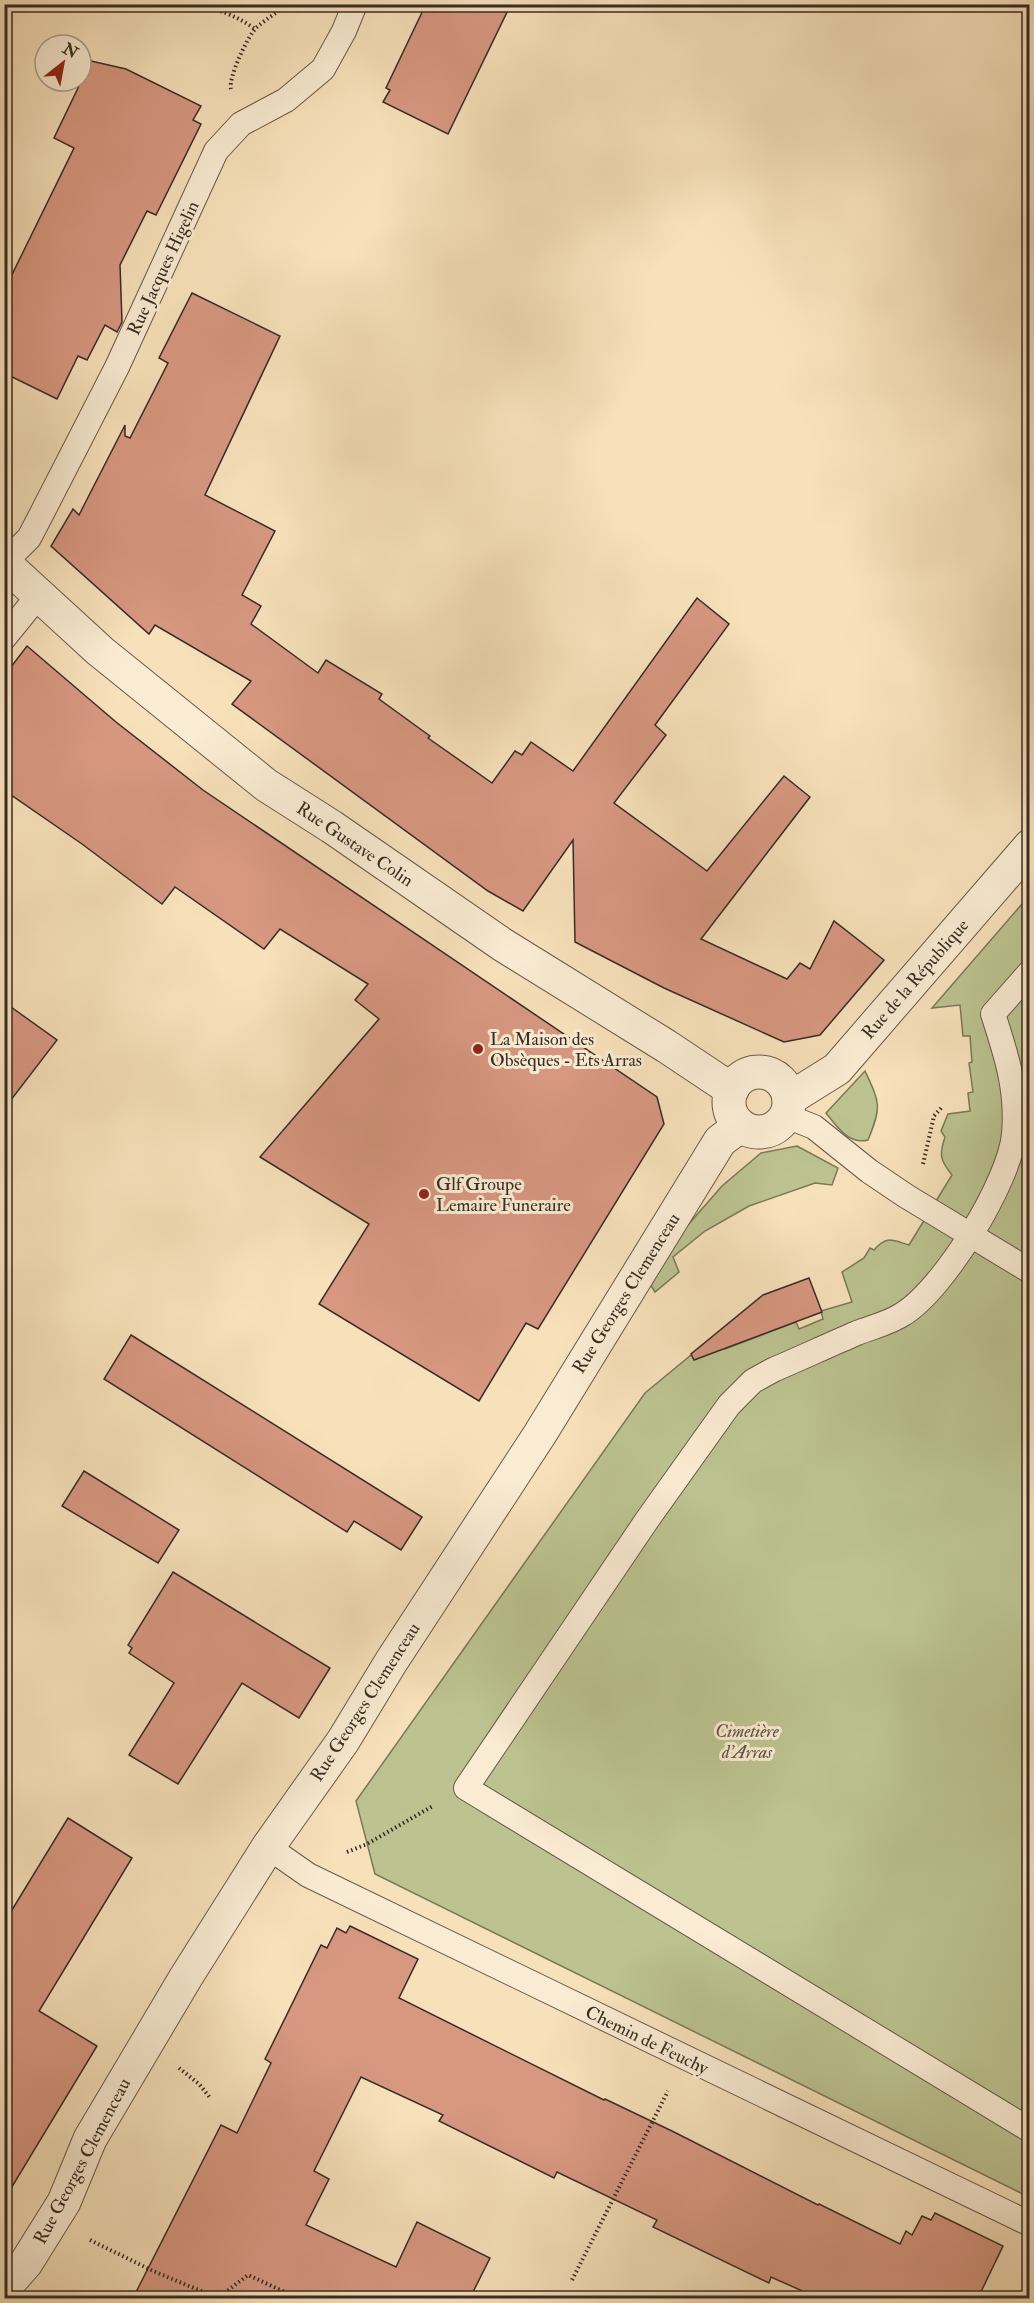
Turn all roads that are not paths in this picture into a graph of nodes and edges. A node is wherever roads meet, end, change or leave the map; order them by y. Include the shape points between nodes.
1 (355, 4) edge
2 (4, 563) edge
3 (38, 597) junction
4 (4, 638) edge
5 (1029, 846) edge
6 (1029, 972) edge
7 (732, 1090) junction
8 (788, 1107) junction
9 (740, 1126) junction
10 (970, 1236) junction
11 (1029, 1271) edge
12 (268, 1847) junction
13 (1029, 2130) edge
14 (1029, 2224) edge
15 (4, 2288) edge

1 - 2 lane, Rue Jacques Higelin via 323,69 286,100 240,124 216,151 117,367 40,517 29,538
2 - 3 street, Rue Gustave Colin
3 - 4 lane
3 - 7 street, Rue Gustave Colin via 266,785 504,945
5 - 8 street, Rue de la République via 837,1069
6 - 10 lane via 993,1014 1011,1069 1014,1136 1003,1176
7 - 8 street via 746,1075 770,1074 782,1082
7 - 9 street via 729,1109
8 - 9 street via 777,1126 765,1132
8 - 10 lane via 869,1171
9 - 12 street, Rue Georges Clemenceau via 720,1141 540,1434 343,1741
10 - 11 lane
10 - 13 lane via 939,1280 904,1314 773,1370 753,1381 729,1405 466,1788
12 - 14 lane, Chemin de Feuchy via 308,1875
12 - 15 street, Rue Georges Clemenceau via 90,2139 64,2202 26,2263

